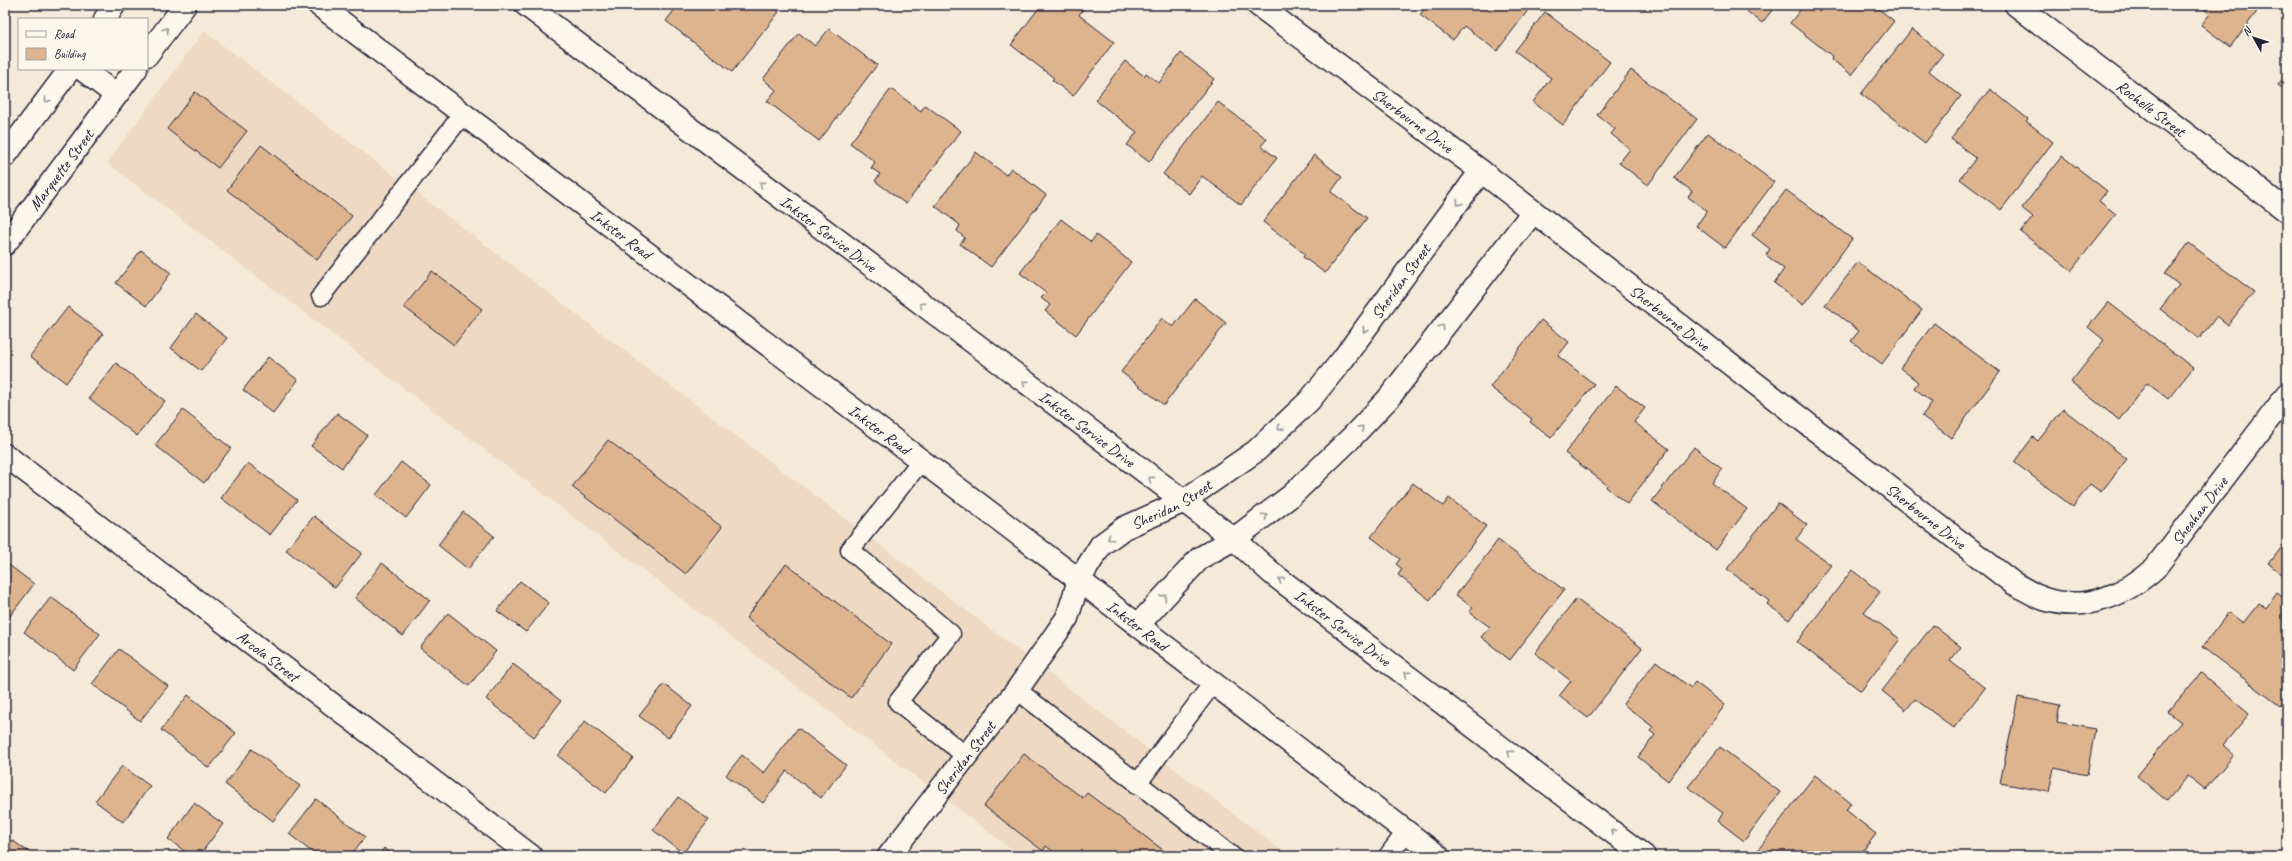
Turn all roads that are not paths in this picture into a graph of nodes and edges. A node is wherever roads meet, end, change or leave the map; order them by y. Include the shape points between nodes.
1 (114, 5) edge
2 (185, 5) edge
3 (319, 5) edge
4 (526, 5) edge
5 (1258, 5) edge
6 (2016, 5) edge
7 (105, 18) edge
8 (148, 54) edge
9 (69, 70) edge
10 (83, 70) edge
11 (135, 70) edge
12 (116, 95) junction
13 (463, 114) junction
14 (5, 156) edge
15 (1481, 171) junction
16 (2287, 211) edge
17 (1533, 212) junction
18 (5, 244) edge
19 (321, 296) dead end
20 (2287, 395) edge
21 (5, 455) edge
22 (921, 461) junction
23 (1182, 502) junction
24 (1234, 539) junction
25 (1079, 580) junction
26 (2092, 602) joint
27 (1138, 625) junction
28 (1213, 683) junction
29 (1017, 690) junction
30 (965, 755) junction
31 (1137, 784) junction
32 (1406, 832) junction
33 (531, 856) edge
34 (889, 856) edge
35 (1232, 856) edge
36 (1388, 856) edge
37 (1438, 856) edge
38 (1644, 856) edge

1 - 7 street
8 -> 2 street
3 - 13 street, Inkster Road
23 -> 4 street, Inkster Service Drive
5 - 15 street, Sherbourne Drive
6 - 16 street, Rochelle Street
9 -> 14 street
10 - 12 street
11 - 12 street, Marquette Street
12 - 18 street, Marquette Street
13 - 19 lane
13 - 22 street, Inkster Road
15 - 17 street, Sherbourne Drive
15 -> 23 street, Sheridan Street via 1343,360 1309,401 1256,451
24 -> 17 street via 1292,495 1382,404
17 - 26 street, Sherbourne Drive via 2013,583 2043,598 2070,603
20 - 26 street, Sheahan Drive via 2155,568 2140,582 2116,596
21 - 33 street, Arcola Street
22 - 25 street, Inkster Road
22 - 30 lane via 850,550 951,634 898,702
23 - 24 street, Inkster Service Drive
23 -> 25 street, Sheridan Street via 1124,528 1101,545
27 -> 24 street via 1200,558
38 -> 24 street, Inkster Service Drive via 1274,575
25 - 27 street, Inkster Road
25 - 29 street, Sheridan Street via 1067,618
27 - 28 street, Inkster Road
28 - 31 lane
28 - 32 street, Inkster Road
29 - 30 street, Sheridan Street
29 - 31 lane
30 - 34 street, Sheridan Street
31 - 35 lane
32 - 36 lane
32 - 37 street, Inkster Road

